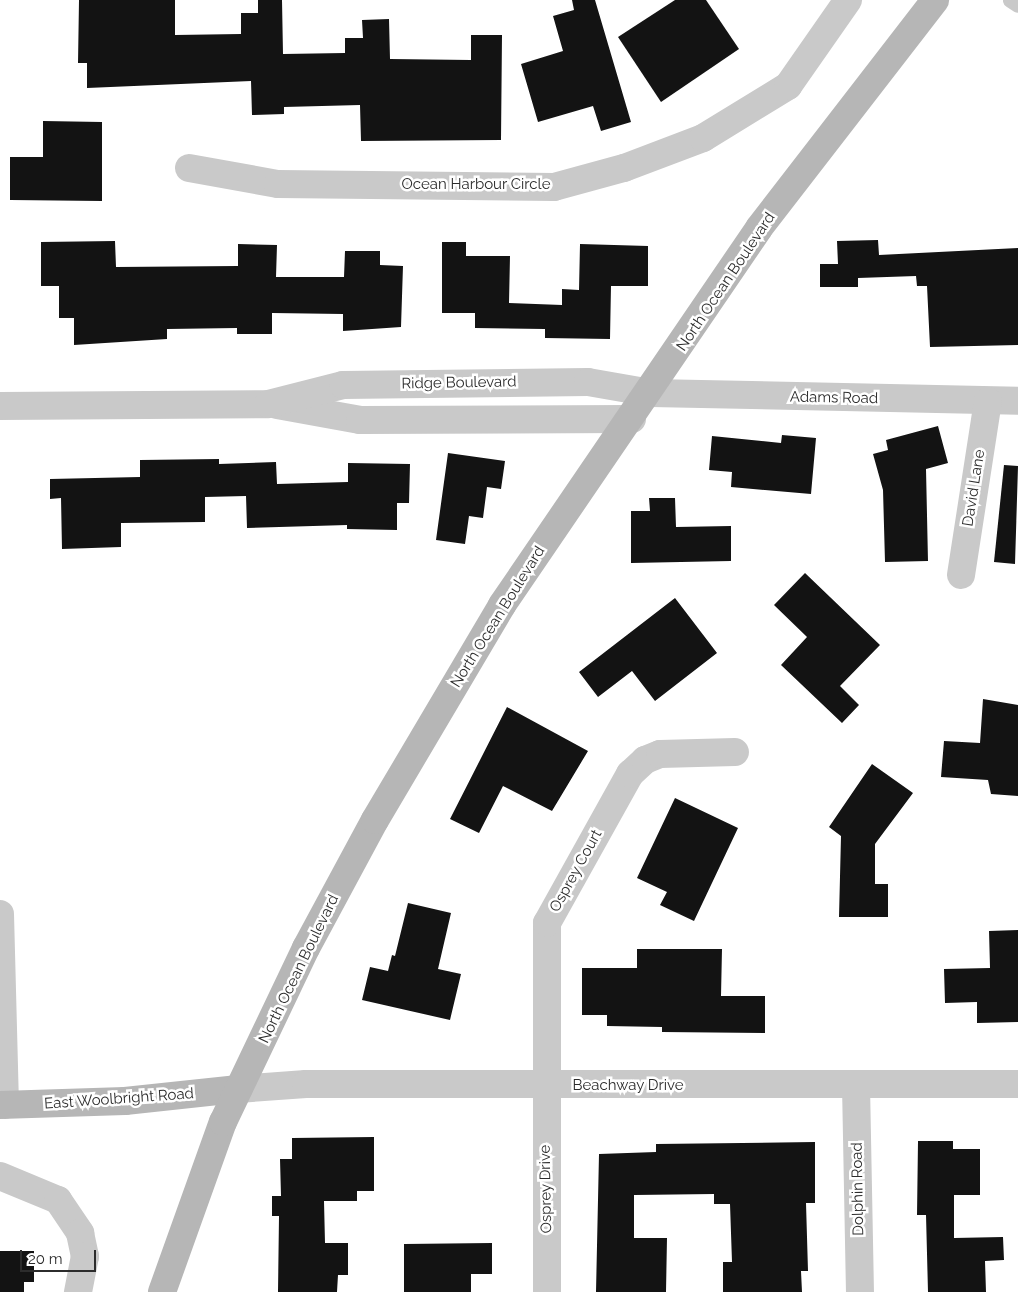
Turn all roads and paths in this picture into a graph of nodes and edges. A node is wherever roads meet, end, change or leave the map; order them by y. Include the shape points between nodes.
1 (848, 0) edge
2 (934, 0) edge
3 (1010, 0) edge
4 (1018, 5) edge
5 (188, 168) dead end
6 (651, 394) junction
7 (1018, 401) edge
8 (988, 402) junction
9 (268, 404) junction
10 (0, 406) edge
11 (632, 419) junction
12 (961, 575) dead end
13 (735, 752) dead end
14 (0, 914) edge
15 (3, 1030) edge
16 (1018, 1084) edge
17 (856, 1085) junction
18 (545, 1086) junction
19 (238, 1089) junction
20 (3, 1105) edge
21 (0, 1176) edge
22 (78, 1292) edge
23 (162, 1292) edge
24 (547, 1292) edge
25 (860, 1292) edge

1 - 5 street, Ocean Harbour Circle via 788,86 703,138 624,168 554,187 278,184
2 - 6 main road, North Ocean Boulevard via 760,228
3 - 4 lane
6 - 8 street, Adams Road
6 - 9 street, Ridge Boulevard via 588,382 343,385
6 - 11 main road, North Ocean Boulevard
7 - 8 street, Adams Road
8 - 12 street, David Lane
9 - 10 street, Ridge Boulevard
9 - 11 street, Ridge Boulevard via 360,420
11 - 19 main road, North Ocean Boulevard via 502,606 375,820
13 - 18 street, Osprey Court via 660,754 630,774 547,923
14 - 15 street
15 - 20 street
16 - 17 street, Beachway Drive
17 - 18 street, Beachway Drive
17 - 25 street, Dolphin Road
18 - 19 street, Beachway Drive via 306,1084
18 - 24 street, Osprey Drive
19 - 20 main road, East Woolbright Road via 125,1101
19 - 23 main road, North Ocean Boulevard
21 - 22 street via 58,1200 80,1233 85,1256

